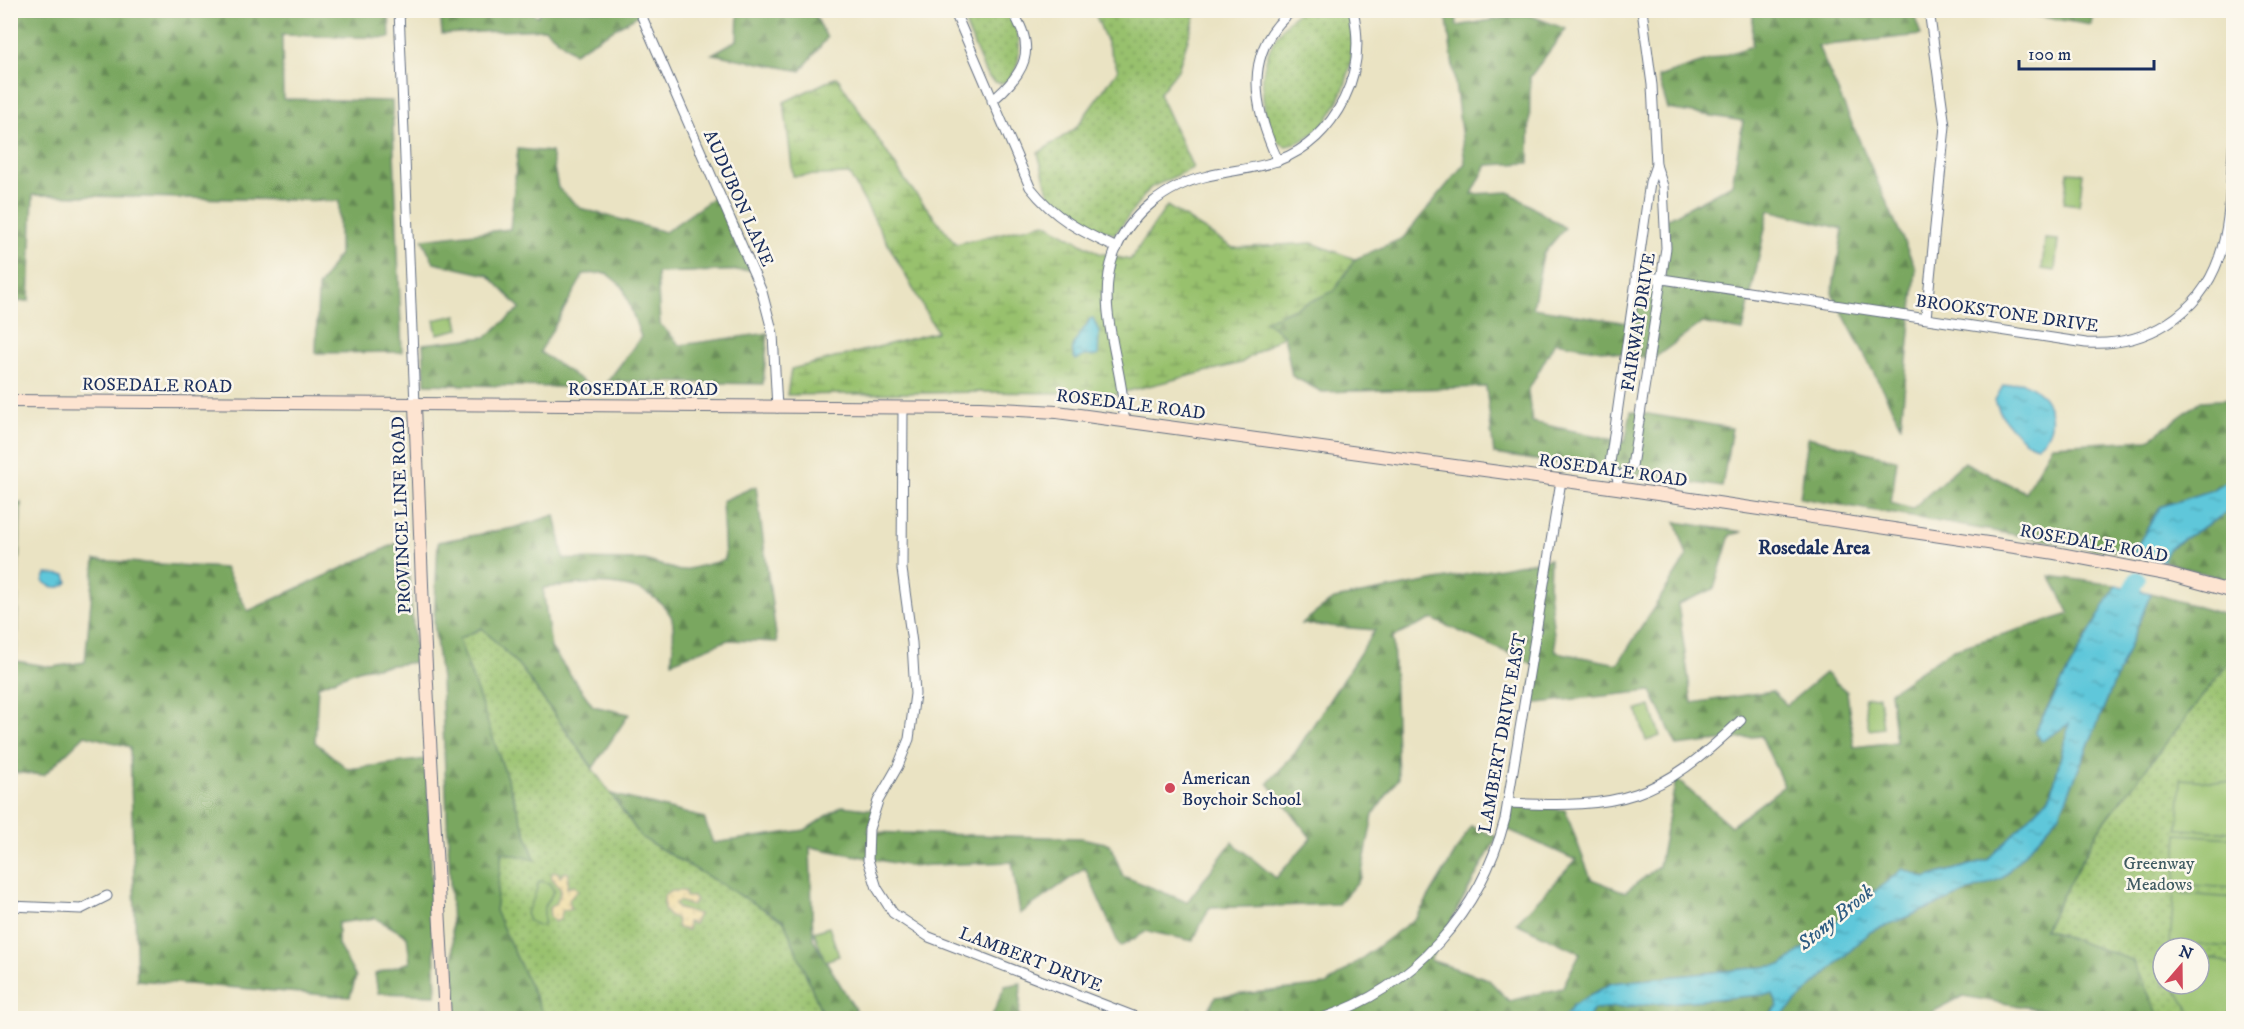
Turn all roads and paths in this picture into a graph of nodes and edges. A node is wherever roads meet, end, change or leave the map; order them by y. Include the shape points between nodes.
1 (399, 10) edge
2 (639, 10) edge
3 (954, 10) edge
4 (1011, 10) edge
5 (1293, 10) edge
6 (1353, 10) edge
7 (1642, 10) edge
8 (1929, 10) edge
9 (992, 101) junction
10 (2234, 139) edge
11 (1278, 161) junction
12 (1656, 165) junction
13 (1117, 248) junction
14 (1636, 275) junction
15 (1662, 279) junction
16 (1926, 318) junction
17 (10, 401) edge
18 (415, 405) junction
19 (777, 408) junction
20 (903, 408) junction
21 (1124, 420) junction
22 (1561, 481) junction
23 (1618, 484) junction
24 (2234, 592) edge
25 (1741, 720) dead end
26 (1508, 803) junction
27 (107, 896) dead end
28 (10, 906) edge
29 (446, 1018) edge
30 (1138, 1018) edge
31 (1322, 1018) edge

1 - 18 street, PROVINCE LINE ROAD
2 - 19 street, AUDUBON LANE via 762,292 773,334
3 - 9 street
4 - 9 street via 1023,33 1025,57 1018,77
5 - 11 street via 1269,40 1256,84 1260,116
6 - 11 street via 1357,60 1349,89 1318,136
7 - 12 street, FAIRWAY DRIVE via 1652,85
8 - 16 street via 1945,126
9 - 13 street via 1022,174 1041,201 1068,224
10 - 16 street, BROOKSTONE DRIVE via 2219,257 2204,288 2168,324 2139,338 2096,344
11 - 13 street via 1197,178 1165,193 1138,216
12 - 14 street, FAIRWAY DRIVE
12 - 15 street, FAIRWAY DRIVE via 1662,178 1665,228
13 - 21 street via 1109,272 1106,306 1122,382
14 - 15 street, BROOKSTONE DRIVE
14 - 23 street, FAIRWAY DRIVE via 1610,464
15 - 16 street, BROOKSTONE DRIVE
15 - 23 street, FAIRWAY DRIVE via 1632,466
17 - 18 street, ROSEDALE ROAD
18 - 19 street, ROSEDALE ROAD
18 - 29 street, PROVINCE LINE ROAD
19 - 20 street, ROSEDALE ROAD
20 - 21 street, ROSEDALE ROAD via 1028,410
20 - 30 street, LAMBERT DRIVE via 902,569 914,669 913,719 904,754 872,816 868,833 868,860 877,888 893,913 916,931
21 - 22 street, ROSEDALE ROAD
22 - 23 street, ROSEDALE ROAD
22 - 26 street, LAMBERT DRIVE EAST
23 - 24 street, ROSEDALE ROAD via 2120,564
25 - 26 street via 1683,771 1630,796 1578,806
26 - 31 street, LAMBERT DRIVE EAST via 1500,840 1484,881 1444,938 1383,989
27 - 28 street via 81,909

